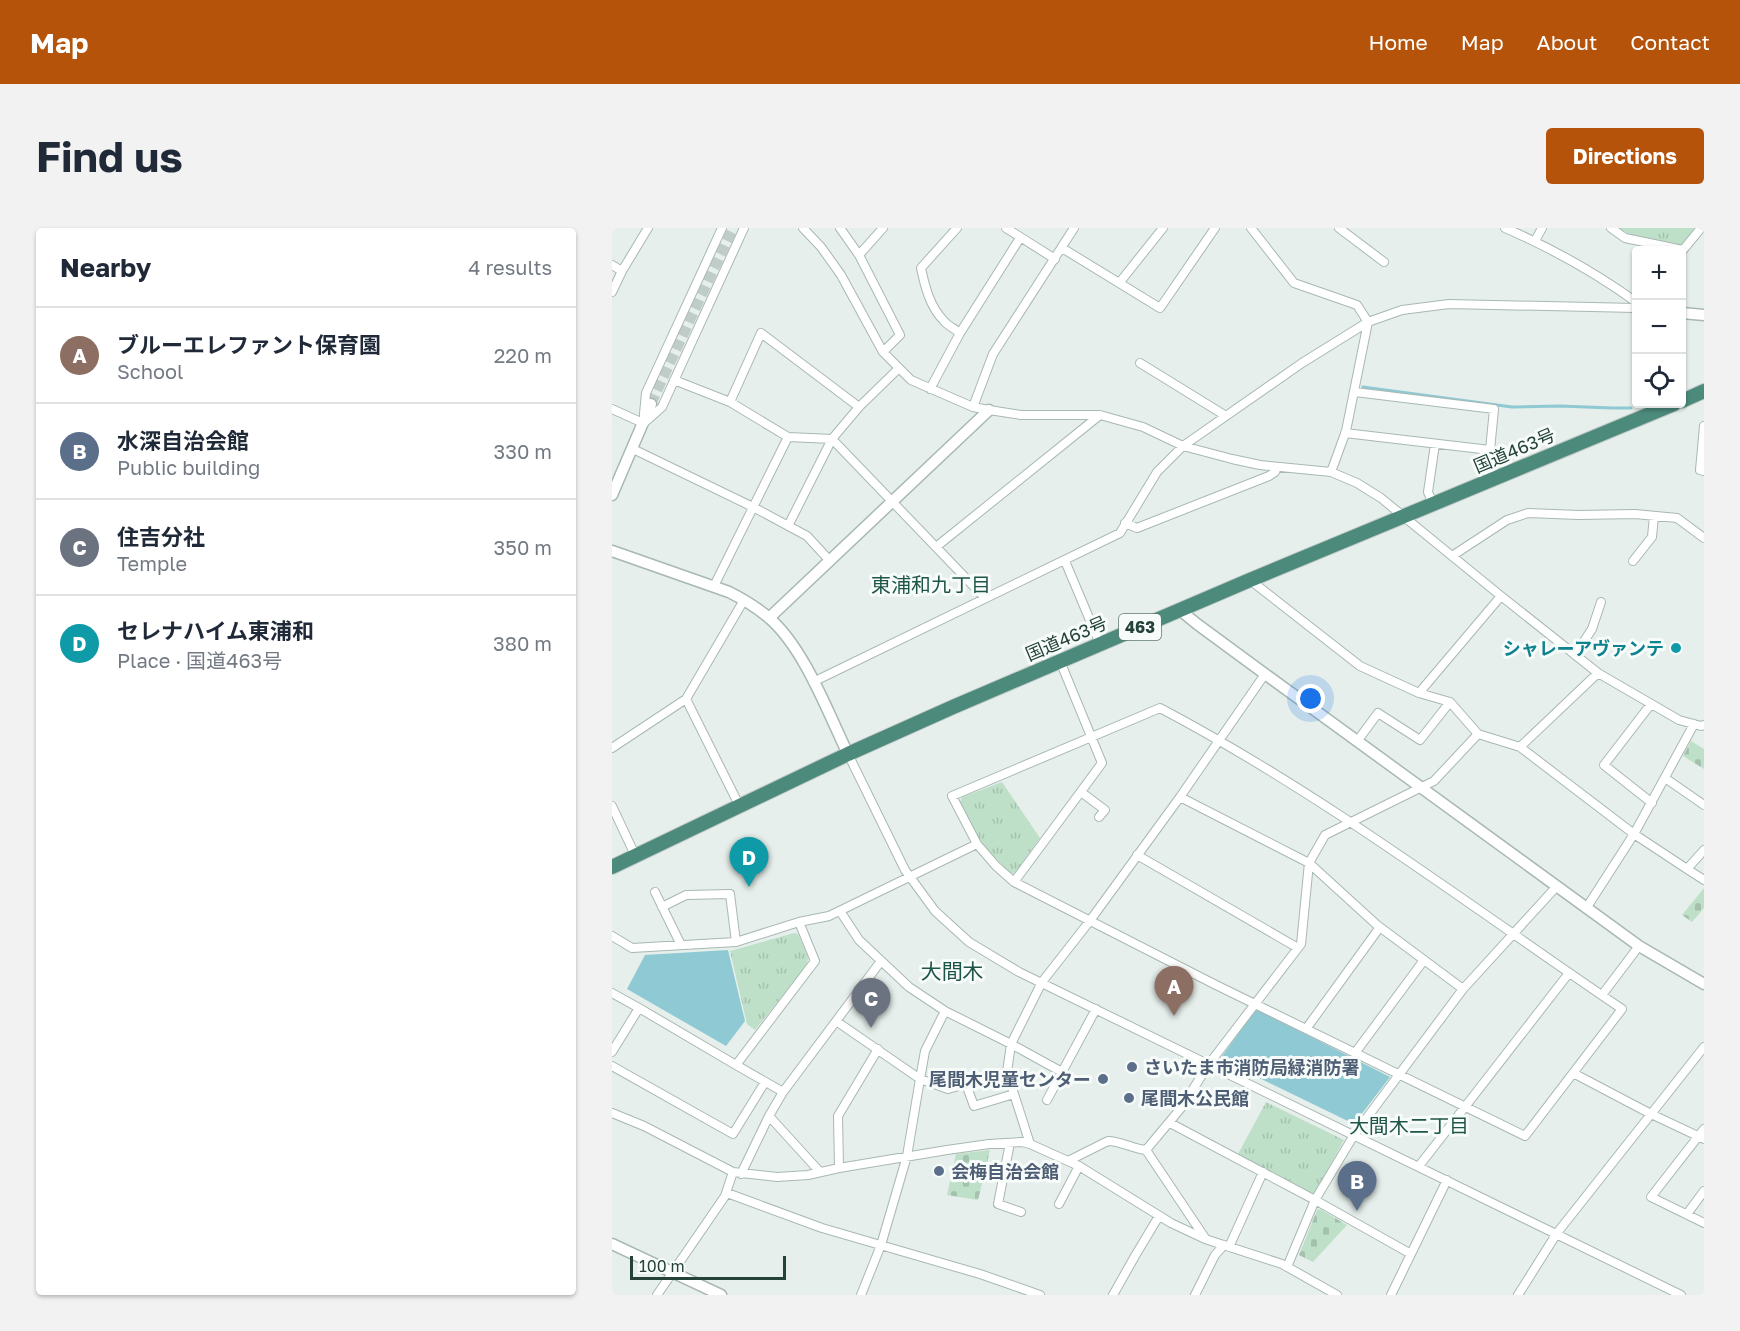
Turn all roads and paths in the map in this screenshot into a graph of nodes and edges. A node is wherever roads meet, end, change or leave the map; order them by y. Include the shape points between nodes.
1 (648, 228) edge
2 (722, 228) edge
3 (744, 228) edge
4 (803, 228) edge
5 (840, 228) edge
6 (884, 228) edge
7 (957, 228) edge
8 (1006, 228) edge
9 (1074, 228) edge
10 (1163, 228) edge
11 (1215, 228) edge
12 (1251, 228) edge
13 (1339, 228) edge
14 (1505, 228) edge
15 (1542, 228) edge
16 (1611, 228) edge
17 (1701, 228) edge
18 (1020, 238) junction
19 (1535, 241) junction
20 (1062, 248) junction
21 (859, 255) junction
22 (1055, 259) junction
23 (1384, 262) dead end
24 (612, 265) edge
25 (622, 271) junction
26 (1120, 282) junction
27 (612, 292) edge
28 (1633, 300) edge
29 (1632, 308) edge
30 (1686, 313) edge
31 (1704, 315) edge
32 (1368, 322) junction
33 (960, 333) junction
34 (883, 352) junction
35 (1140, 363) dead end
36 (898, 369) junction
37 (674, 380) junction
38 (930, 389) junction
39 (1704, 391) edge
40 (1355, 392) junction
41 (1686, 399) edge
42 (730, 402) junction
43 (651, 404) tunnel mouth
44 (859, 407) junction
45 (973, 407) junction
46 (1664, 408) edge
47 (612, 409) edge
48 (989, 410) junction
49 (1100, 415) junction
50 (1226, 416) junction
51 (643, 423) junction
52 (1704, 426) edge
53 (1345, 433) junction
54 (1704, 433) edge
55 (788, 437) junction
56 (832, 439) junction
57 (1435, 444) junction
58 (1183, 446) junction
59 (633, 449) junction
60 (1490, 450) junction
61 (1277, 467) junction
62 (1704, 471) edge
63 (1331, 472) junction
64 (1487, 482) junction
65 (612, 495) edge
66 (892, 502) junction
67 (1433, 504) junction
68 (753, 507) junction
69 (1404, 516) junction
70 (1654, 516) junction
71 (1125, 524) junction
72 (788, 526) junction
73 (1704, 538) edge
74 (936, 547) junction
75 (612, 550) edge
76 (1452, 556) junction
77 (830, 561) junction
78 (1065, 561) junction
79 (1633, 561) dead end
80 (1250, 580) junction
81 (714, 586) junction
82 (1501, 596) junction
83 (986, 598) junction
84 (744, 600) junction
85 (1601, 602) dead end
86 (1180, 610) junction
87 (769, 618) junction
88 (1100, 644) junction
89 (1575, 655) junction
90 (1060, 661) junction
91 (1598, 673) junction
92 (1265, 674) junction
93 (813, 682) junction
94 (1419, 693) junction
95 (686, 699) junction
96 (1450, 702) junction
97 (1651, 704) junction
98 (1694, 724) junction
99 (1704, 725) edge
100 (1478, 734) junction
101 (1092, 737) junction
102 (1220, 739) junction
103 (1358, 740) junction
104 (1520, 747) junction
105 (612, 748) edge
106 (848, 754) junction
107 (1665, 778) junction
108 (1421, 787) junction
109 (1081, 792) junction
110 (1180, 797) junction
111 (1652, 803) junction
112 (1704, 805) edge
113 (612, 806) edge
114 (740, 807) junction
115 (1099, 817) dead end
116 (1350, 822) junction
117 (1634, 834) junction
118 (977, 844) junction
119 (1704, 850) edge
120 (635, 855) junction
121 (1137, 855) junction
122 (1309, 863) junction
123 (612, 867) edge
124 (1688, 869) junction
125 (909, 877) junction
126 (1704, 880) edge
127 (1014, 882) junction
128 (1557, 886) junction
129 (655, 892) dead end
130 (662, 906) junction
131 (1587, 907) junction
132 (840, 911) junction
133 (1089, 921) junction
134 (799, 922) junction
135 (1380, 927) junction
136 (1513, 935) junction
137 (612, 936) edge
138 (735, 942) junction
139 (681, 945) junction
140 (1639, 946) junction
141 (1298, 948) junction
142 (1424, 960) junction
143 (881, 962) junction
144 (1569, 973) junction
145 (1042, 982) junction
146 (1704, 984) edge
147 (1463, 989) junction
148 (612, 993) edge
149 (1602, 995) junction
150 (1255, 1003) junction
151 (639, 1008) junction
152 (1096, 1009) junction
153 (945, 1011) junction
154 (836, 1021) junction
155 (1306, 1029) junction
156 (1011, 1044) junction
157 (1704, 1047) edge
158 (878, 1049) junction
159 (612, 1052) edge
160 (1355, 1053) junction
161 (1209, 1064) junction
162 (736, 1065) junction
163 (612, 1066) edge
164 (1008, 1072) junction
165 (1062, 1072) junction
166 (1573, 1073) junction
167 (1399, 1074) junction
168 (920, 1079) junction
169 (765, 1082) junction
170 (966, 1084) junction
171 (783, 1092) junction
172 (1014, 1094) junction
173 (1047, 1100) dead end
174 (1464, 1106) junction
175 (612, 1113) edge
176 (1651, 1114) junction
177 (769, 1116) junction
178 (1170, 1123) junction
179 (1354, 1135) junction
180 (1702, 1135) edge
181 (1010, 1143) junction
182 (1030, 1144) junction
183 (1146, 1150) junction
184 (907, 1156) junction
185 (1070, 1160) junction
186 (1079, 1166) junction
187 (1419, 1166) junction
188 (839, 1168) junction
189 (820, 1172) junction
190 (1263, 1172) junction
191 (737, 1173) junction
192 (1447, 1180) junction
193 (1704, 1191) edge
194 (727, 1193) junction
195 (1315, 1200) junction
196 (1059, 1204) dead end
197 (1021, 1212) dead end
198 (1687, 1215) junction
199 (1159, 1216) junction
200 (1704, 1223) edge
201 (1557, 1233) junction
202 (1205, 1239) junction
203 (612, 1244) edge
204 (881, 1245) junction
205 (1226, 1246) junction
206 (1411, 1254) junction
207 (1287, 1267) junction
208 (672, 1272) junction
209 (657, 1295) edge
210 (721, 1295) edge
211 (861, 1295) edge
212 (1040, 1295) edge
213 (1113, 1295) edge
214 (1196, 1295) edge
215 (1337, 1295) edge
216 (1391, 1295) edge
217 (1518, 1295) edge
218 (1681, 1295) edge

1 - 25 street
2 - 51 street via 646,393
3 - 37 street
4 - 34 street via 841,275
5 - 21 street
6 - 21 street
7 - 33 street via 921,268 934,307 944,322
8 - 18 street
9 - 20 street
10 - 26 street
11 - 26 street via 1160,308
12 - 32 street via 1294,283 1357,305
13 - 23 street
14 - 19 street
15 - 19 street
16 - 17 street via 1625,238 1683,250
18 - 22 street
18 - 33 street
19 - 28 street
20 - 22 street
20 - 26 street
21 - 34 street via 900,335
22 - 45 street via 993,354
24 - 25 street
25 - 27 street
29 - 32 street via 1449,304 1402,310
30 - 31 street
32 - 40 street
32 - 50 street
33 - 38 street
34 - 36 street
35 - 50 street
36 - 38 street
36 - 44 street
37 - 42 street
37 - 51 street via 662,407
38 - 45 street
39 - 41 highway
40 - 53 street
40 - 60 street via 1494,409
42 - 44 street via 761,333
42 - 55 street
43 - 51 street
44 - 56 street
45 - 48 street
46 - 64 highway, 国道463号 / 463
47 - 51 street
48 - 49 street via 1021,415
48 - 66 street
49 - 58 street via 1143,427
49 - 74 street
50 - 58 street
51 - 59 street
52 - 54 street
53 - 57 street
53 - 63 street
54 - 62 street via 1700,470
55 - 56 street
55 - 68 street
56 - 66 street
56 - 72 street
57 - 60 street
57 - 67 street via 1428,492
58 - 61 street
58 - 71 street via 1157,472
59 - 65 street
59 - 68 street
60 - 64 street
61 - 63 street
61 - 71 street via 1269,476 1137,528
63 - 69 street via 1382,498
64 - 67 highway, 国道463号 / 463
66 - 74 street
66 - 77 street
67 - 69 highway, 国道463号 / 463
68 - 72 street
68 - 81 street
69 - 76 street
69 - 80 highway, 国道463号 / 463
70 - 73 street via 1677,518
70 - 76 street via 1528,513 1507,520
70 - 79 street via 1652,537
71 - 78 street via 1120,533
72 - 77 street via 807,536
74 - 83 street
75 - 81 street
76 - 82 street
77 - 87 street
78 - 83 street
78 - 88 street
80 - 86 highway, 国道463号 / 463
80 - 94 street via 1360,666
81 - 84 street
82 - 89 street
82 - 94 street
83 - 93 street
84 - 87 street
84 - 95 street
85 - 89 street via 1592,629
86 - 88 highway, 国道463号 / 463
86 - 92 street
87 - 93 street via 794,647
88 - 90 highway, 国道463号 / 463
89 - 91 street
90 - 101 street
90 - 106 highway, 国道463号 / 463
91 - 97 street
91 - 104 street
92 - 102 street
92 - 103 street
93 - 106 street
94 - 96 street
95 - 105 street
95 - 114 street
96 - 100 street
96 - 103 street via 1420,740 1378,713
97 - 98 street
97 - 111 street via 1604,765
98 - 99 street
98 - 107 street
100 - 104 street
100 - 108 street via 1434,780
101 - 102 street via 1160,708
101 - 109 street via 1102,763
101 - 118 street via 952,796
102 - 110 street
102 - 116 street
103 - 108 street
104 - 117 street
106 - 114 highway, 国道463号 / 463
106 - 125 street
107 - 111 street
107 - 112 street
108 - 116 street
108 - 128 street
109 - 115 street via 1105,810
109 - 127 street
110 - 121 street
110 - 122 street
111 - 117 street
113 - 120 street
114 - 120 highway, 国道463号 / 463
116 - 122 street via 1325,835
116 - 136 street
117 - 124 street
117 - 131 street
118 - 125 street
118 - 127 street
119 - 124 street
120 - 123 highway, 国道463号 / 463
121 - 133 street
121 - 141 street
122 - 135 street
122 - 141 street
124 - 126 street
125 - 132 street
125 - 145 street via 935,911 969,942
127 - 133 street
128 - 131 street
128 - 136 street
129 - 130 street
130 - 138 street via 686,895 730,894
130 - 139 street
131 - 140 street
132 - 134 street
132 - 143 street via 859,940
133 - 145 street
133 - 150 street
134 - 138 street
134 - 162 street via 815,961
135 - 142 street
135 - 155 street
136 - 144 street
136 - 147 street
137 - 139 street via 632,948
138 - 139 street
140 - 146 street
140 - 149 street
141 - 150 street
142 - 147 street
142 - 160 street
143 - 153 street
143 - 154 street
144 - 149 street
144 - 174 street
145 - 152 street
145 - 156 street
147 - 167 street
148 - 151 street
149 - 166 street via 1622,1009
150 - 155 street
150 - 161 street
151 - 159 street
151 - 162 street
152 - 161 street
152 - 165 street
153 - 156 street
153 - 168 street via 925,1051
154 - 158 street
154 - 171 street
155 - 160 street
156 - 164 street
156 - 165 street
157 - 176 street
158 - 168 street
158 - 188 street via 838,1116
160 - 167 street
161 - 178 street
161 - 179 street
162 - 169 street
163 - 169 street via 733,1134
164 - 170 street
164 - 172 street
165 - 173 street
166 - 174 street via 1525,1136
166 - 176 street
167 - 174 street
167 - 179 street
168 - 170 street via 948,1089
168 - 184 street
169 - 171 street
170 - 172 street via 974,1106
171 - 177 street
172 - 182 street
174 - 187 street
175 - 191 street
176 - 180 street
176 - 201 street
177 - 189 street
177 - 191 street
178 - 183 street
178 - 190 street
179 - 187 street
179 - 195 street
180 - 198 street via 1651,1197
181 - 182 street
181 - 184 street
181 - 197 street via 998,1204
182 - 185 street
183 - 185 street via 1108,1141
183 - 202 street
184 - 188 street
184 - 204 street
185 - 186 street
186 - 196 street
186 - 199 street
187 - 192 street
188 - 189 street
189 - 191 street via 785,1178
190 - 195 street
190 - 205 street
191 - 194 street
192 - 201 street
192 - 206 street
193 - 198 street
194 - 204 street
194 - 208 street
195 - 206 street
195 - 207 street
198 - 200 street
199 - 202 street
199 - 213 street
201 - 217 street
201 - 218 street
202 - 205 street
203 - 208 street
204 - 211 street
204 - 212 street
205 - 207 street
205 - 214 street via 1215,1255
206 - 216 street
207 - 215 street
208 - 209 street
208 - 210 street

